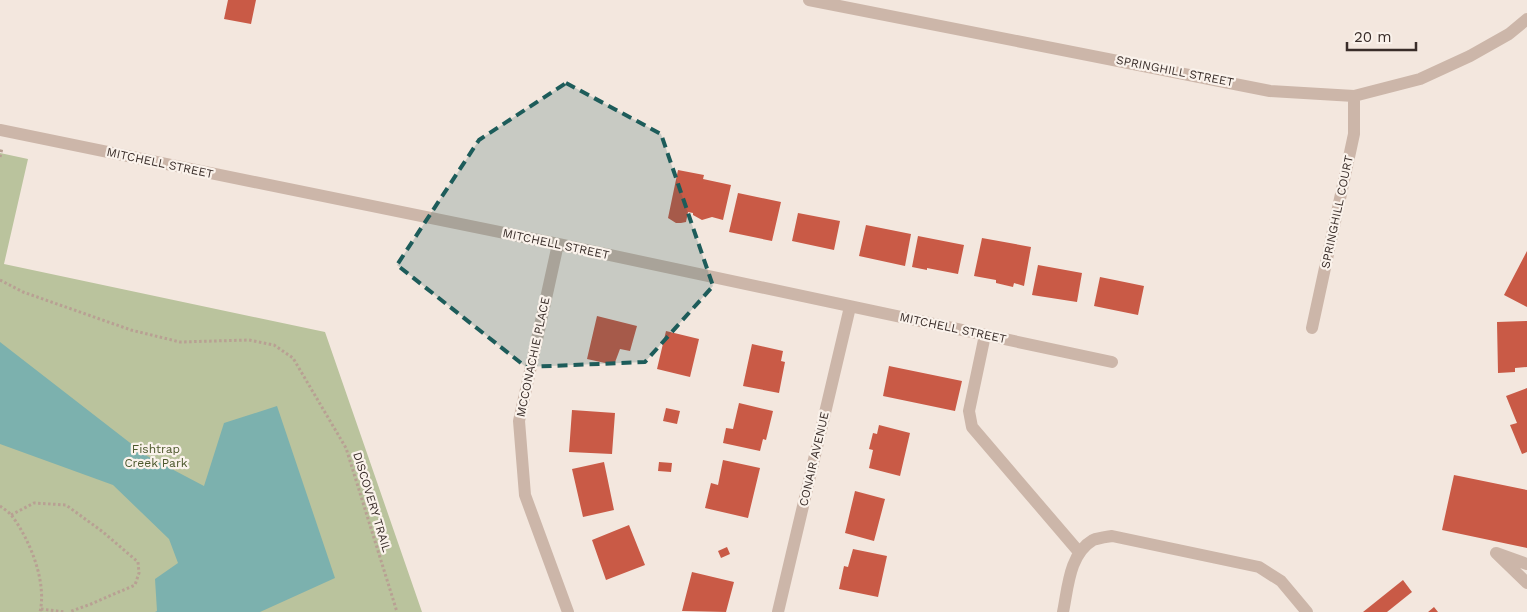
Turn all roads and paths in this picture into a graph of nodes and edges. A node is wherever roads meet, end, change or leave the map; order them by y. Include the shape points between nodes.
1 (809, 0) edge
2 (1527, 19) edge
3 (1354, 96) junction
4 (0, 130) edge
5 (558, 244) junction
6 (0, 280) edge
7 (850, 307) junction
8 (1312, 328) dead end
9 (985, 335) junction
10 (1112, 362) dead end
11 (0, 506) edge
12 (11, 514) junction
13 (1079, 552) junction
14 (1527, 564) edge
15 (1527, 583) edge
16 (41, 610) edge
17 (65, 612) edge
18 (69, 612) edge
19 (397, 612) edge
20 (568, 612) edge
21 (778, 612) edge
22 (1063, 612) edge
23 (1307, 612) edge

1 - 3 street, SPRINGHILL STREET via 1270,91
2 - 3 street, SPRINGHILL STREET via 1509,34 1470,56 1420,79
3 - 8 street, SPRINGHILL COURT via 1354,134
4 - 5 street, MITCHELL STREET
5 - 7 street, MITCHELL STREET
5 - 20 street, MCCONACHIE PLACE via 518,421 525,495
6 - 19 path, DISCOVERY TRAIL via 23,292 131,330 180,342 249,340 274,345 293,358 346,448
7 - 9 street, MITCHELL STREET
7 - 21 street, CONAIR AVENUE
9 - 10 street, MITCHELL STREET
9 - 13 street via 970,402 972,427
11 - 12 path
12 - 16 path via 34,554
12 - 18 path via 34,503 66,505 138,562 135,585
13 - 22 street
13 - 23 street via 1093,540 1112,536 1259,568 1281,581
14 - 15 street via 1496,553
16 - 17 path

